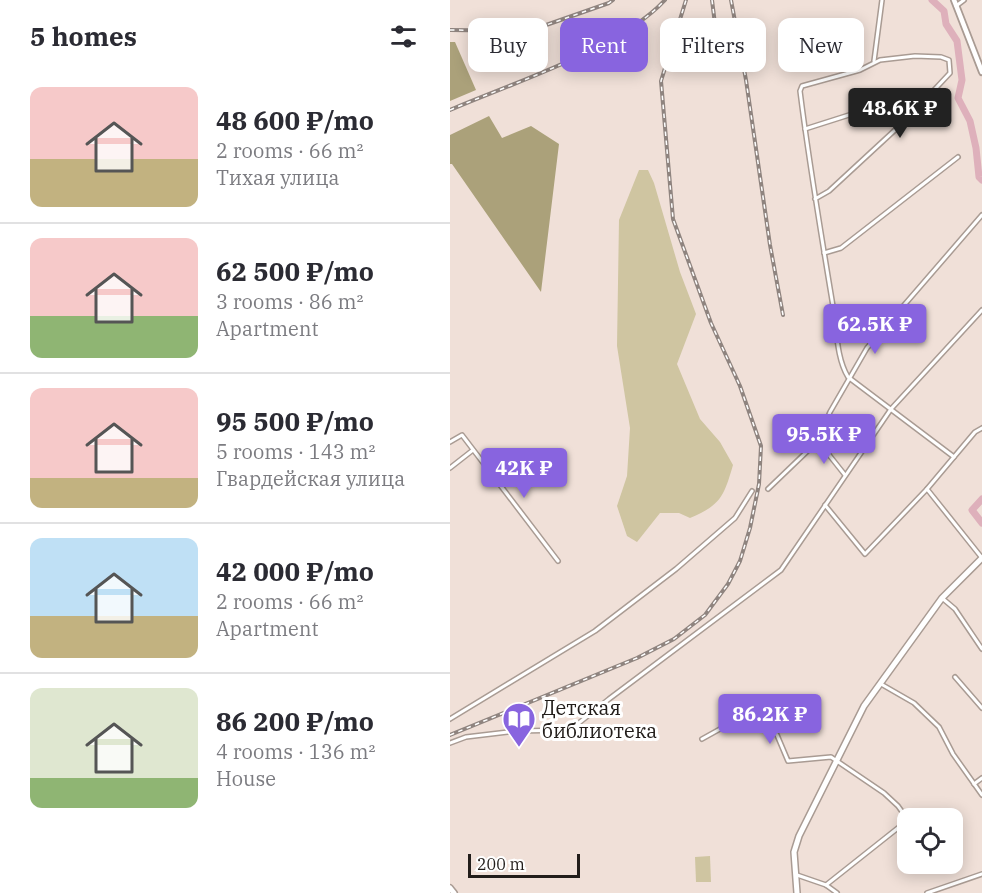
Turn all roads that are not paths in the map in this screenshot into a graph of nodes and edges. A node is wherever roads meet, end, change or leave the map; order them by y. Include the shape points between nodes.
1 (882, 0) edge
2 (954, 0) edge
3 (964, 0) edge
4 (956, 6) junction
5 (873, 63) junction
6 (981, 69) edge
7 (871, 108) dead end
8 (805, 129) junction
9 (958, 157) dead end
10 (815, 199) junction
11 (982, 215) edge
12 (824, 253) junction
13 (982, 310) edge
14 (848, 377) junction
15 (891, 409) junction
16 (982, 428) edge
17 (818, 441) junction
18 (450, 442) edge
19 (473, 450) junction
20 (954, 457) junction
21 (450, 468) edge
22 (846, 475) junction
23 (768, 489) dead end
24 (927, 489) junction
25 (752, 491) dead end
26 (825, 505) junction
27 (982, 558) edge
28 (558, 561) dead end
29 (942, 598) junction
30 (982, 649) edge
31 (955, 677) dead end
32 (880, 683) junction
33 (982, 708) edge
34 (450, 719) edge
35 (702, 739) dead end
36 (450, 743) edge
37 (836, 760) junction
38 (982, 778) edge
39 (974, 784) junction
40 (982, 795) edge
41 (899, 808) edge
42 (897, 829) edge
43 (982, 874) edge
44 (795, 875) junction
45 (826, 885) junction
46 (450, 888) edge
47 (454, 893) edge
48 (797, 893) edge
49 (837, 893) edge
50 (927, 893) edge

1 - 5 street
2 - 4 street
3 - 4 street
4 - 6 street
5 - 8 street via 802,86
5 - 10 street via 915,56 941,57 949,60 950,73 908,118
7 - 8 street
8 - 10 street
9 - 12 street via 841,248
10 - 12 street
11 - 14 street via 867,348
12 - 14 street via 841,363
13 - 15 street
14 - 15 street
14 - 17 street
15 - 20 street
15 - 22 street
16 - 20 street
17 - 22 street
17 - 23 street
18 - 19 street via 462,435
19 - 21 street
19 - 28 street
20 - 24 street
22 - 26 street
24 - 26 street via 865,554
24 - 27 street
25 - 34 street via 735,518 604,624
26 - 36 street via 782,570 570,730 507,732
27 - 29 main road
29 - 30 street via 955,609
29 - 32 main road
31 - 33 street
32 - 37 main road
32 - 39 street via 914,703 939,727
35 - 37 street via 720,729 746,723 757,709 777,735 788,761 831,757
37 - 41 street via 885,793
37 - 44 main road via 799,836 794,852
38 - 39 street
39 - 40 street
42 - 45 street
43 - 50 street
44 - 45 street
44 - 48 main road
45 - 49 street
46 - 47 main road

